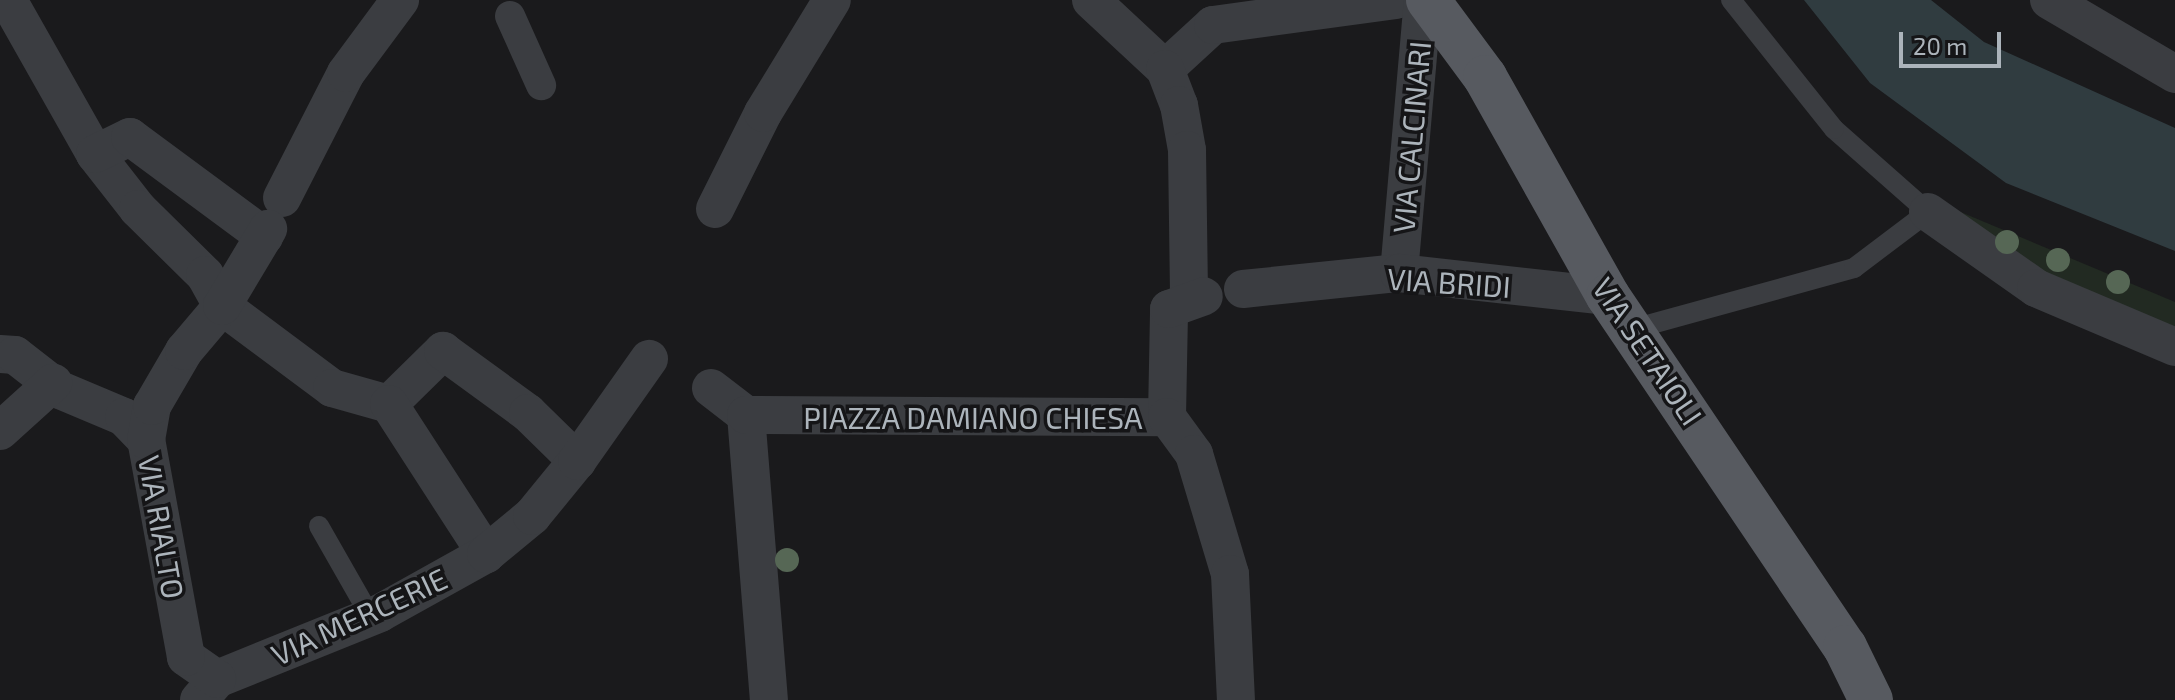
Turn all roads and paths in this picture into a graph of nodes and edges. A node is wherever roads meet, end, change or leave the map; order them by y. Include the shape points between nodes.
1 (8, 0) edge
2 (400, 0) edge
3 (832, 0) edge
4 (1091, 0) edge
5 (1396, 0) edge
6 (1426, 0) edge
7 (1731, 0) edge
8 (2049, 0) edge
9 (510, 16) dead end
10 (1165, 69) junction
11 (2175, 74) edge
12 (541, 85) dead end
13 (95, 154) junction
14 (715, 209) dead end
15 (1928, 212) junction
16 (271, 221) junction
17 (1399, 273) junction
18 (1243, 289) dead end
19 (222, 306) junction
20 (1620, 312) junction
21 (2175, 347) edge
22 (0, 354) edge
23 (649, 359) dead end
24 (53, 383) junction
25 (711, 388) dead end
26 (389, 404) junction
27 (754, 416) junction
28 (1167, 417) junction
29 (0, 431) edge
30 (146, 440) junction
31 (577, 461) junction
32 (319, 526) dead end
33 (486, 554) junction
34 (371, 617) junction
35 (208, 690) edge
36 (769, 700) edge
37 (1236, 700) edge
38 (1871, 700) edge

1 - 13 street
2 - 16 street via 346,73
3 - 14 street via 763,113
4 - 10 street
5 - 10 street via 1213,25
6 - 17 street, VIA CALCINARI
6 - 20 main road, VIA SETAIOLI via 1485,77
7 - 15 lane via 1834,129
8 - 11 street
9 - 12 street
10 - 28 street, PIAZZA DAMIANO CHIESA via 1179,105 1187,150 1196,297 1169,309
13 - 16 street via 130,137
13 - 19 street via 138,209 205,275
15 - 20 lane via 1854,268
15 - 21 street via 2036,288
16 - 19 street, VIA RIALTO
17 - 18 street, VIA BRIDI
17 - 20 street, VIA BRIDI
19 - 26 street via 332,388
19 - 30 street, VIA RIALTO via 184,351 152,406
20 - 38 main road, VIA SETAIOLI via 1845,647
22 - 24 street via 15,355
23 - 31 street, VIA MERCERIE
24 - 29 street
24 - 30 street via 124,417
25 - 27 street
26 - 31 street via 443,351 528,413
26 - 33 street
27 - 28 street, PIAZZA DAMIANO CHIESA
27 - 36 street
28 - 37 street via 1194,454 1230,574
30 - 35 street, VIA RIALTO via 186,657
31 - 33 street, VIA MERCERIE via 532,516
32 - 34 lane
33 - 34 street, VIA MERCERIE
34 - 35 street, VIA MERCERIE

